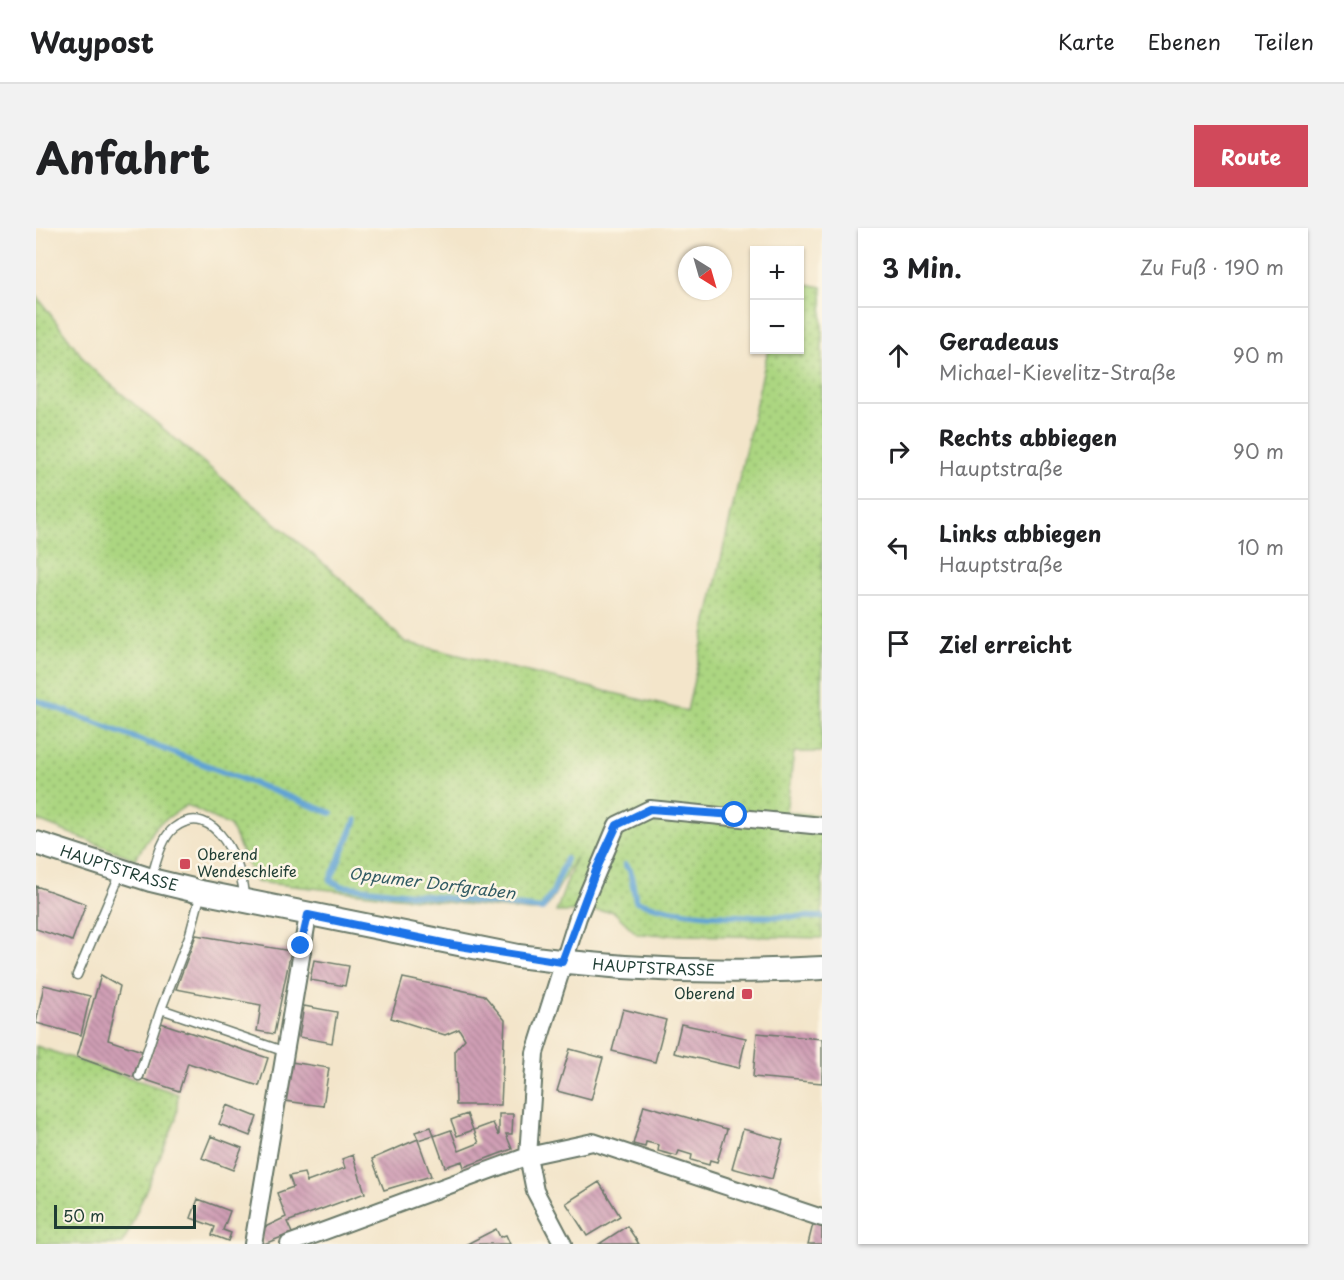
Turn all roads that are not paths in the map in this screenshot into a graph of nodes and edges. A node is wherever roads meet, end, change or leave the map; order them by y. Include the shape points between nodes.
1 (822, 826) edge
2 (37, 845) edge
3 (121, 871) junction
4 (151, 880) junction
5 (201, 892) junction
6 (244, 902) junction
7 (308, 915) junction
8 (562, 962) junction
9 (822, 968) edge
10 (77, 975) dead end
11 (161, 1009) junction
12 (283, 1051) junction
13 (139, 1076) dead end
14 (528, 1156) junction
15 (822, 1218) edge
16 (253, 1244) edge
17 (289, 1244) edge
18 (563, 1244) edge

1 - 8 street via 650,809 617,825
2 - 3 main road, HAUPTSTRASSE
3 - 4 main road, HAUPTSTRASSE
3 - 10 lane
4 - 5 main road, HAUPTSTRASSE
4 - 6 lane via 173,828 193,820 206,822 218,831 228,847 244,884
5 - 6 main road, HAUPTSTRASSE
5 - 11 lane via 190,934
6 - 7 main road, HAUPTSTRASSE
7 - 8 main road, HAUPTSTRASSE via 453,945
7 - 12 street
8 - 9 main road, HAUPTSTRASSE via 748,972
8 - 14 street via 535,1053
11 - 12 lane
11 - 13 lane
12 - 16 street
14 - 15 street via 593,1142
14 - 17 street
14 - 18 street via 535,1191

